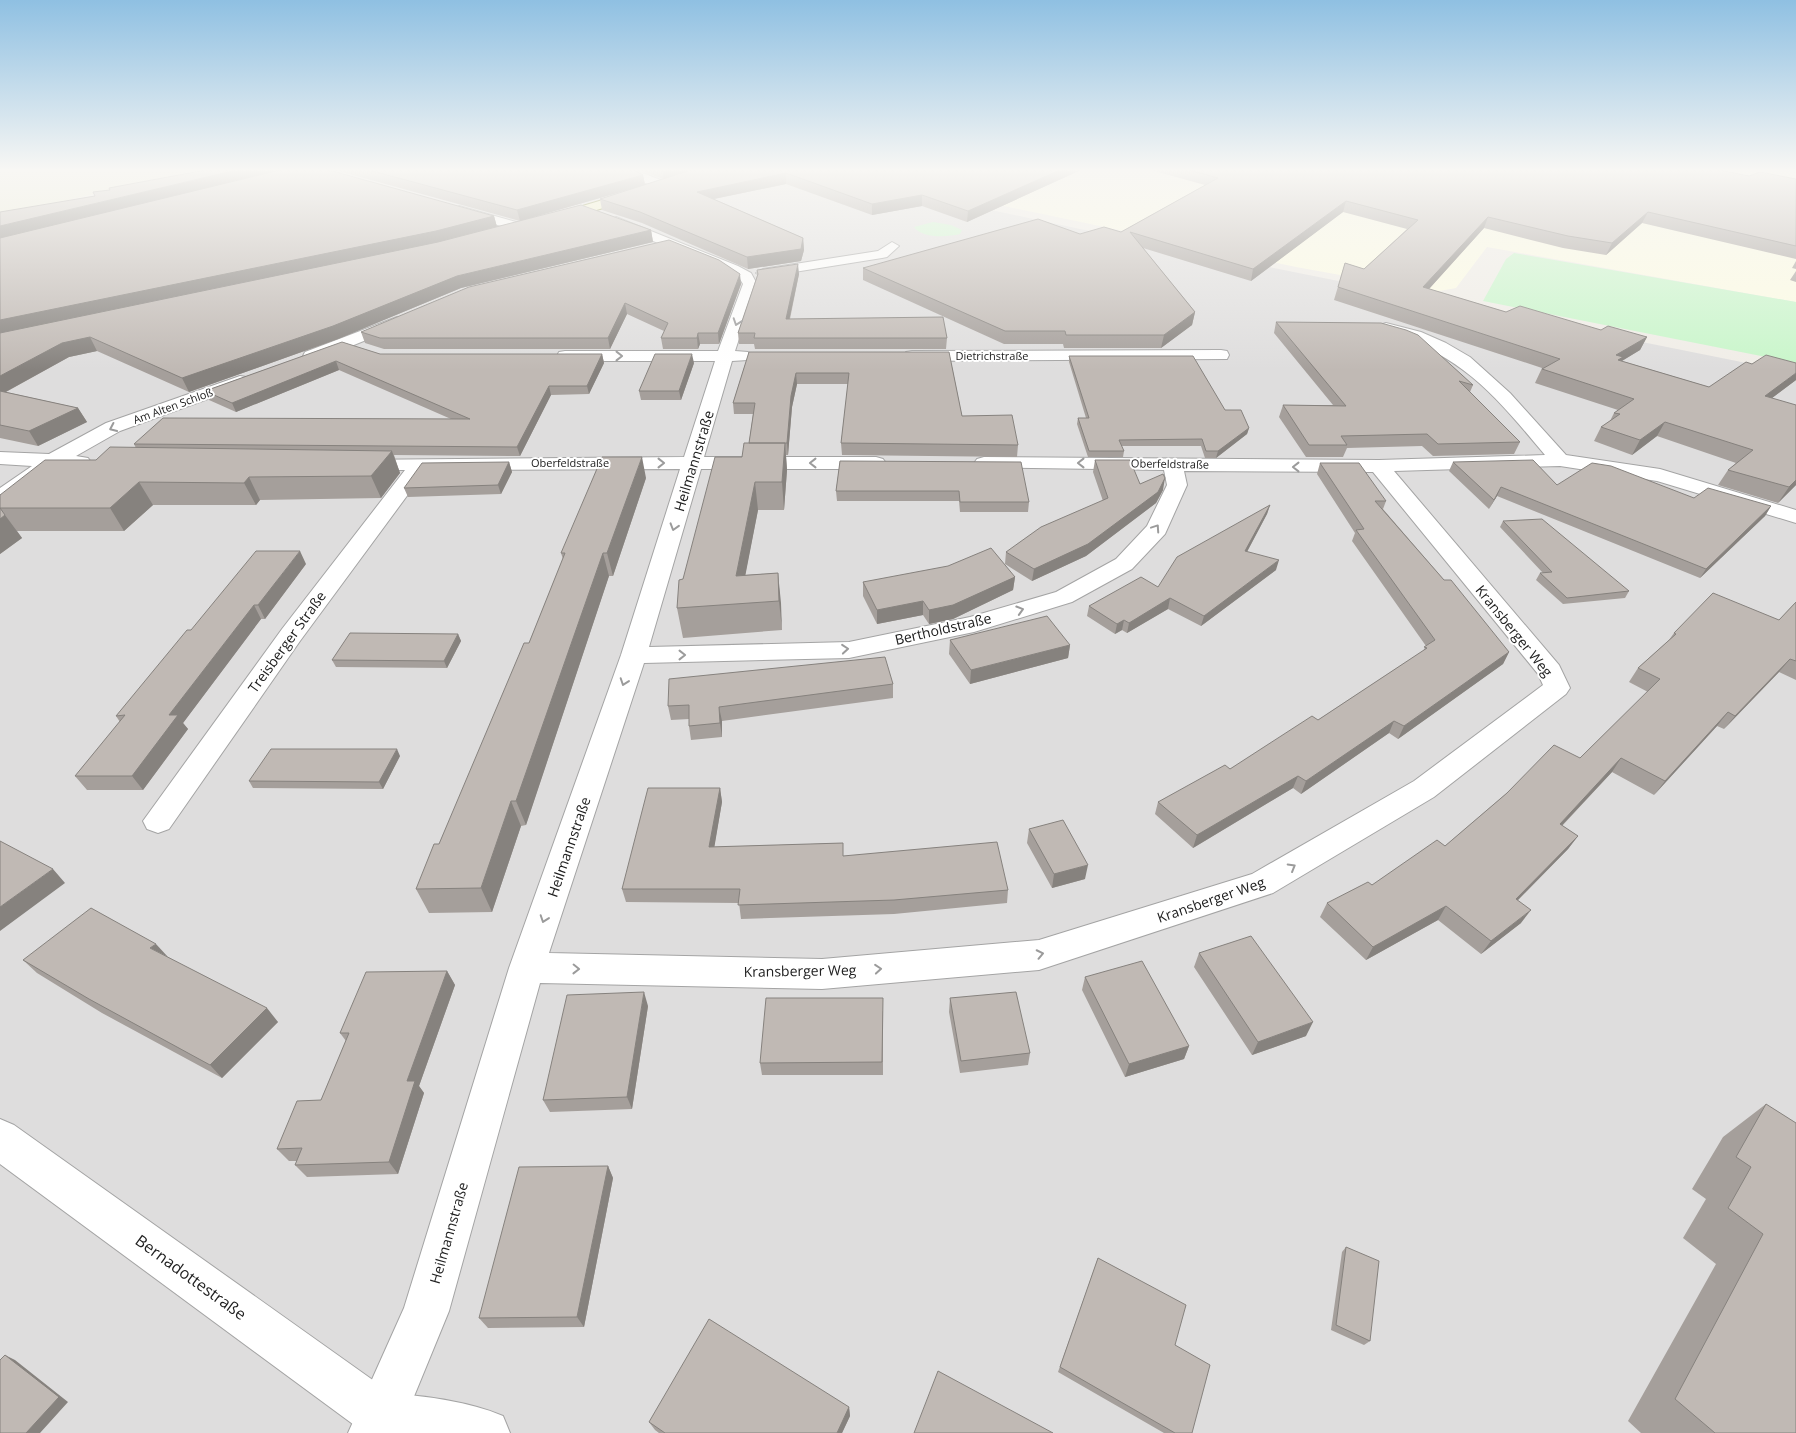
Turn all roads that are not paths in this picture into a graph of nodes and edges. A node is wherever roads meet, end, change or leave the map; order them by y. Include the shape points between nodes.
1 (654, 236) edge
2 (673, 243) junction
3 (892, 246) dead end
4 (644, 250) edge
5 (746, 276) junction
6 (414, 315) edge
7 (1379, 327) edge
8 (345, 344) junction
9 (368, 351) edge
10 (1221, 355) dead end
11 (549, 356) edge
12 (725, 356) junction
13 (755, 356) edge
14 (894, 356) edge
15 (299, 360) edge
16 (252, 377) edge
17 (0, 458) edge
18 (1560, 460) junction
19 (52, 461) junction
20 (101, 462) edge
21 (694, 462) junction
22 (894, 463) edge
23 (963, 463) edge
24 (339, 464) edge
25 (1173, 464) junction
26 (419, 465) junction
27 (1379, 466) junction
28 (0, 498) edge
29 (1796, 517) edge
30 (634, 655) junction
31 (158, 821) dead end
32 (527, 968) junction
33 (0, 1139) edge
34 (381, 1427) edge
35 (486, 1433) edge

1 - 2 street
2 - 4 street
2 - 5 street
3 - 5 street via 882,254
5 -> 12 street, Heilmannstraße via 750,284
6 - 8 street
7 - 18 street via 1438,344 1475,367
8 - 9 street
8 - 15 street
10 - 14 street, Dietrichstraße
11 -> 12 street
12 - 13 street
12 - 21 street, Heilmannstraße
16 -> 19 street, Am Alten Schloß via 113,427
17 - 19 street
18 - 27 street, Oberfeldstraße
18 - 29 street, Oberfeldstraße via 1660,475
19 - 20 street
19 - 28 street, Am Alten Schloß
22 -> 21 street, Oberfeldstraße
26 -> 21 street, Oberfeldstraße
21 -> 30 street, Heilmannstraße
25 -> 23 street, Oberfeldstraße
24 - 26 street, Oberfeldstraße
27 -> 25 street, Oberfeldstraße
30 -> 25 street, Bertholdstraße via 849,650 974,624 1064,597 1124,564 1157,529 1177,485
26 - 31 street, Treisberger Straße
32 -> 27 street, Kransberger Weg via 822,974 1039,955 1262,884 1399,804 1424,789 1557,688 1550,672
30 -> 32 street, Heilmannstraße
32 - 34 street, Heilmannstraße via 426,1312
33 - 34 street, Bernadottestraße
34 - 35 street, Bernadottestraße via 439,1423

